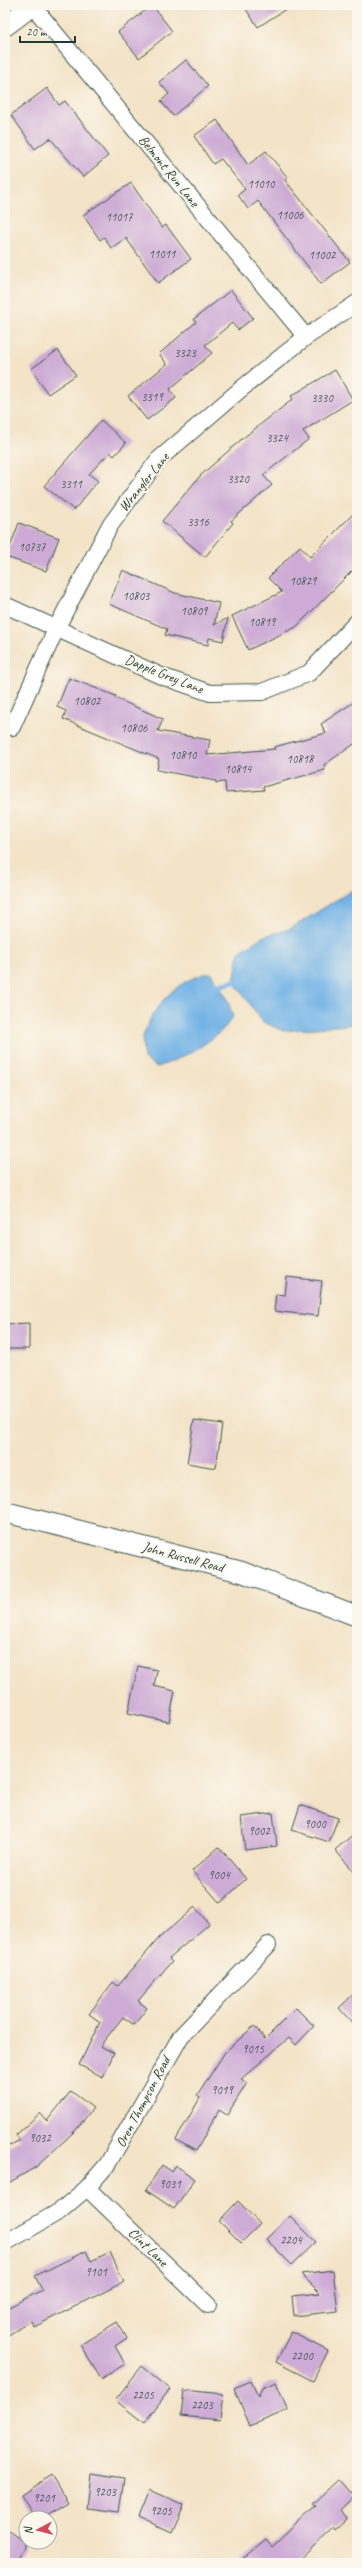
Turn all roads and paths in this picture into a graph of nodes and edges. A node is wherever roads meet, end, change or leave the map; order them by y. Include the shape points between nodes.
1 (33, 5) edge
2 (5, 26) edge
3 (357, 303) edge
4 (306, 337) junction
5 (5, 605) edge
6 (357, 622) edge
7 (57, 627) junction
8 (12, 727) dead end
9 (5, 1512) edge
10 (357, 1616) edge
11 (268, 1945) dead end
12 (87, 2188) junction
13 (5, 2244) edge
14 (208, 2305) dead end

1 - 2 street
1 - 4 street, Belmont Run Lane
3 - 4 street, Wrangler Lane
4 - 7 street, Wrangler Lane via 158,460 109,526
5 - 7 street, Dapple Grey Lane
6 - 7 street, Dapple Grey Lane via 309,672 262,692 210,693 161,676
7 - 8 street, Wrangler Lane
9 - 10 street, John Russell Road via 242,1572
11 - 12 street, Oren Thompson Road via 181,2036 117,2151
12 - 13 street, Oren Thompson Road via 60,2211
12 - 14 street, Clint Lane

